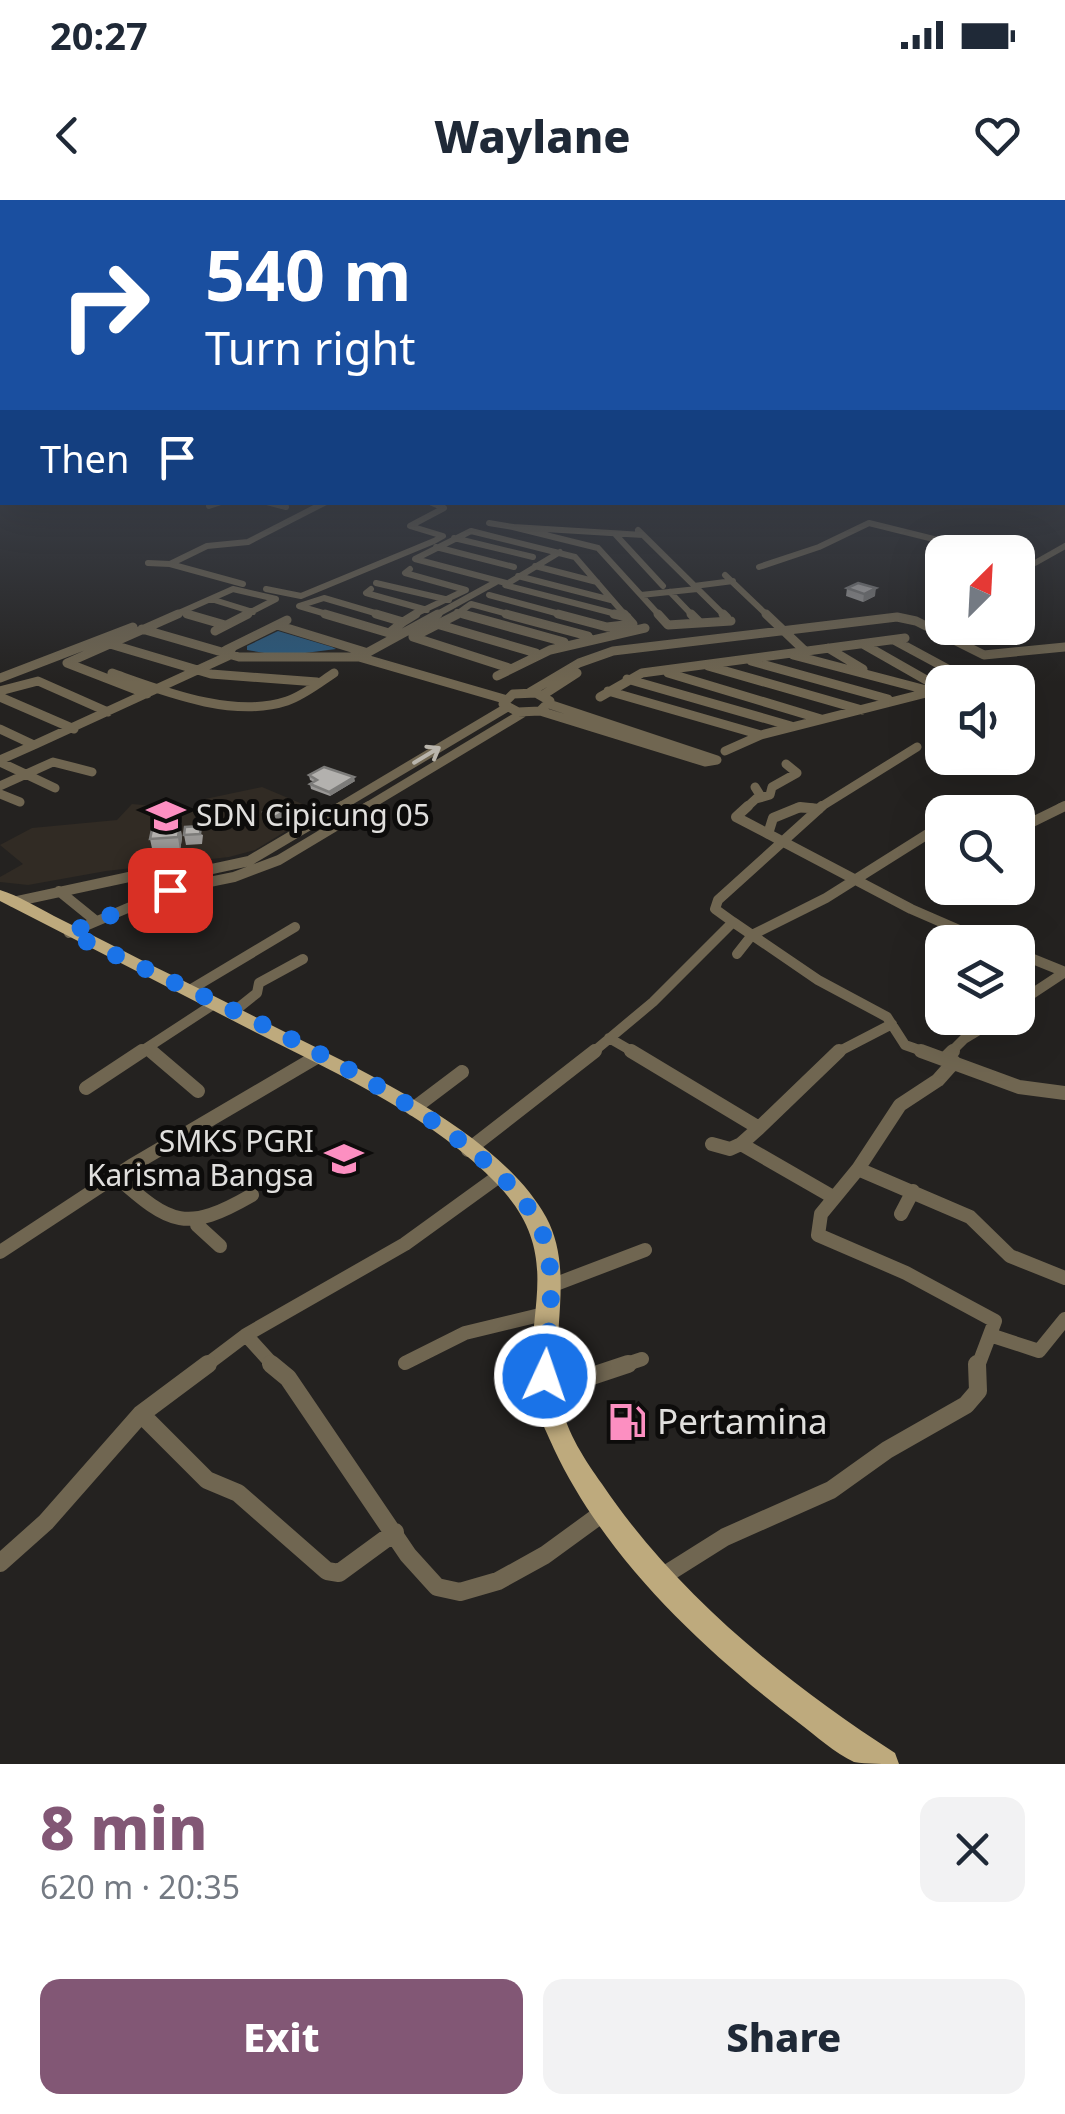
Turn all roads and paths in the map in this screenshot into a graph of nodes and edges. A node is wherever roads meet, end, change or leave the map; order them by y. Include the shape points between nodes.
1 (258, 537) edge
2 (441, 537) edge
3 (457, 537) edge
4 (496, 537) edge
5 (560, 537) edge
6 (588, 537) edge
7 (617, 537) edge
8 (646, 537) edge
9 (840, 537) edge
10 (454, 538) junction
11 (1065, 546) edge
12 (436, 547) junction
13 (595, 547) junction
14 (549, 553) junction
15 (534, 562) junction
16 (148, 563) dead end
17 (1035, 563) edge
18 (170, 564) junction
19 (583, 566) junction
20 (759, 566) dead end
21 (410, 570) dead end
22 (516, 571) junction
23 (226, 581) junction
24 (499, 581) junction
25 (597, 582) junction
26 (694, 586) junction
27 (666, 589) junction
28 (639, 592) junction
29 (488, 595) dead end
30 (211, 599) junction
31 (449, 600) junction
32 (612, 600) junction
33 (428, 610) junction
34 (182, 612) junction
35 (253, 612) junction
36 (457, 612) junction
37 (628, 617) junction
38 (815, 618) dead end
39 (407, 619) junction
40 (287, 620) dead end
41 (426, 621) junction
42 (698, 622) junction
43 (153, 625) junction
44 (277, 625) junction
45 (442, 625) junction
46 (668, 625) junction
47 (226, 626) junction
48 (825, 626) junction
49 (142, 629) junction
50 (215, 631) dead end
51 (786, 631) junction
52 (588, 636) junction
53 (905, 638) dead end
54 (106, 639) junction
55 (893, 640) junction
56 (564, 642) junction
57 (862, 644) junction
58 (828, 648) junction
59 (1065, 648) edge
60 (230, 651) junction
61 (808, 651) junction
62 (536, 653) junction
63 (217, 654) junction
64 (363, 654) junction
65 (790, 654) junction
66 (745, 660) junction
67 (704, 665) junction
68 (940, 665) edge
69 (509, 668) junction
70 (662, 671) junction
71 (189, 672) junction
72 (334, 674) dead end
73 (497, 676) dead end
74 (873, 676) junction
75 (0, 678) edge
76 (626, 679) junction
77 (925, 681) edge
78 (321, 682) junction
79 (925, 687) edge
80 (148, 692) junction
81 (530, 692) junction
82 (925, 693) edge
83 (0, 694) edge
84 (542, 694) junction
85 (892, 700) junction
86 (506, 701) junction
87 (545, 708) junction
88 (862, 710) junction
89 (108, 712) junction
90 (523, 713) junction
91 (840, 718) junction
92 (821, 719) junction
93 (791, 726) junction
94 (854, 728) dead end
95 (74, 729) junction
96 (0, 730) edge
97 (761, 735) junction
98 (34, 745) junction
99 (917, 748) dead end
100 (725, 751) dead end
101 (0, 761) edge
102 (786, 764) dead end
103 (92, 772) dead end
104 (25, 774) junction
105 (390, 777) junction
106 (404, 784) junction
107 (0, 786) edge
108 (55, 788) dead end
109 (0, 794) edge
110 (20, 802) dead end
111 (342, 806) junction
112 (1065, 806) edge
113 (819, 809) junction
114 (357, 812) junction
115 (1035, 821) edge
116 (768, 834) junction
117 (925, 835) edge
118 (783, 842) junction
119 (856, 878) junction
120 (59, 891) junction
121 (6, 898) edge
122 (96, 921) junction
123 (733, 922) junction
124 (952, 925) edge
125 (295, 927) dead end
126 (69, 933) junction
127 (752, 935) junction
128 (737, 954) dead end
129 (303, 959) dead end
130 (1035, 961) edge
131 (1065, 972) edge
132 (188, 991) junction
133 (1035, 992) edge
134 (223, 1008) junction
135 (892, 1024) junction
136 (971, 1035) edge
137 (609, 1038) junction
138 (148, 1048) junction
139 (320, 1055) junction
140 (949, 1061) junction
141 (462, 1072) dead end
142 (86, 1088) dead end
143 (198, 1091) dead end
144 (1065, 1094) edge
145 (413, 1109) junction
146 (758, 1128) junction
147 (712, 1144) dead end
148 (742, 1144) junction
149 (468, 1150) junction
150 (858, 1169) junction
151 (116, 1176) junction
152 (498, 1176) junction
153 (913, 1191) junction
154 (252, 1196) dead end
155 (833, 1198) junction
156 (901, 1214) dead end
157 (197, 1225) junction
158 (220, 1246) dead end
159 (645, 1250) dead end
160 (0, 1252) edge
161 (1065, 1278) edge
162 (548, 1286) junction
163 (548, 1313) junction
164 (1065, 1319) edge
165 (246, 1335) junction
166 (990, 1335) junction
167 (642, 1359) dead end
168 (405, 1363) dead end
169 (547, 1391) junction
170 (142, 1414) junction
171 (604, 1512) junction
172 (395, 1532) junction
173 (0, 1563) edge
174 (663, 1576) junction
175 (884, 1764) edge

1 - 18 street via 206,546
2 - 23 street via 305,594
3 - 10 street
4 - 14 street
5 - 13 street
6 - 13 street
7 - 27 street
8 - 26 street
9 - 20 street
10 - 12 street
10 - 15 street
11 - 17 street
12 - 22 street
12 - 24 street via 415,559
13 - 28 street
14 - 15 street
14 - 19 street
14 - 19 street via 575,557
15 - 22 street
15 - 25 street
16 - 18 street
18 - 23 street
19 - 25 street
21 - 31 street via 405,573 466,590
22 - 24 street
22 - 24 street
22 - 32 street
23 - 54 street
24 - 37 street
24 - 41 street
25 - 32 street
26 - 27 street
26 - 42 street via 729,619
26 - 51 street via 729,578
27 - 28 street
27 - 42 street
28 - 46 street
29 - 37 street via 607,627 633,624
30 - 34 street
30 - 35 street
30 - 35 street via 238,588 276,600
31 - 33 street
31 - 33 street via 374,586 366,592
32 - 37 street
33 - 39 street
34 - 43 street
34 - 47 street
35 - 47 street
36 - 45 street
36 - 52 street via 476,604
36 - 56 street
38 - 48 street
39 - 39 street via 384,632 299,606 317,598
39 - 41 street
40 - 44 street
41 - 45 street
41 - 64 street
42 - 46 street
43 - 49 street
43 - 60 street
44 - 60 street
44 - 64 street
45 - 62 street
45 - 69 street via 412,639
46 - 52 street
47 - 50 street
48 - 51 street
48 - 59 street via 897,617 984,654
49 - 54 street
49 - 63 street
51 - 61 street
51 - 81 street via 613,651
51 - 84 street via 602,660
52 - 56 street
53 - 55 street
54 - 71 street
54 - 75 street
54 - 80 street via 67,664
55 - 57 street
55 - 68 street
56 - 62 street
57 - 58 street
57 - 77 street
58 - 61 street
58 - 74 street
60 - 63 street
60 - 64 street
60 - 71 street
61 - 65 street
62 - 69 street
63 - 71 street
64 - 86 street
65 - 66 street
65 - 74 street
66 - 67 street
66 - 85 street
67 - 70 street
67 - 88 street
69 - 73 street
70 - 76 street
70 - 92 street
71 - 78 street via 254,682
71 - 80 street
72 - 78 street
74 - 79 street
76 - 93 street
76 - 97 street via 604,694
78 - 80 street via 272,704
80 - 89 street
81 - 84 street
81 - 86 street
82 - 85 street
83 - 89 street via 38,682
83 - 95 street
84 - 87 street
85 - 88 street
86 - 90 street
105 -> 86 street
87 - 87 street via 718,760 705,762
87 - 90 street
88 - 91 street
89 - 95 street
90 - 106 street
91 - 92 street
91 - 94 street
92 - 93 street
93 - 97 street
95 - 98 street
96 - 98 street
97 - 100 street
98 - 101 street
99 - 113 street
101 - 104 street
102 - 116 street via 798,772 770,795 755,793 736,817
103 - 104 street via 55,762
104 - 107 street
104 - 108 street
105 - 106 street
105 - 111 street
106 - 114 street
109 - 110 street
111 - 114 street
111 - 120 street via 237,865
112 - 115 street
113 - 116 street via 800,807 773,818
113 - 118 street
114 - 122 street via 261,869 170,890
116 - 118 street
117 - 119 street
118 - 119 street
118 - 123 street via 714,904
119 - 124 street
119 - 127 street
120 - 121 street
120 - 122 street
121 - 126 main road
122 - 126 street
123 - 127 street
123 - 137 street
125 - 132 street
126 - 132 main road
127 - 128 street
127 - 135 street
129 - 134 street
130 - 131 street
131 - 133 street
132 - 134 main road
134 - 138 street
134 - 139 main road
135 - 140 street via 902,1043
135 - 146 street via 828,1059
136 - 140 street
137 - 146 street
137 - 149 street
138 - 142 street
138 - 143 street
139 - 145 main road
139 - 151 street
140 - 144 street via 1028,1090
140 - 150 street via 938,1080 900,1105
141 - 145 street
145 - 149 main road
146 - 148 street
147 - 148 street
148 - 155 street
149 - 152 main road
150 - 153 street
150 - 155 street
151 - 157 street via 162,1215
151 - 160 street
152 - 162 main road via 536,1219 548,1252
152 - 165 street via 405,1244
153 - 156 street
153 - 161 street via 970,1217 1010,1256
154 - 157 street
155 - 166 street via 817,1222 820,1238 990,1317 996,1323
157 - 158 street
159 - 162 street
162 - 163 main road
163 - 168 street via 465,1332
163 - 169 main road
164 - 166 street via 1039,1351
165 - 170 street
165 - 172 street via 288,1378
166 - 174 street via 977,1364 978,1391 966,1405 832,1490 724,1537
167 - 169 street
169 - 171 main road via 572,1465
170 - 172 street via 207,1480 252,1504 327,1570 338,1573
170 - 173 street via 46,1522
171 - 172 street via 545,1555 498,1581 460,1592 427,1580
171 - 174 main road
174 - 175 main road via 784,1696

